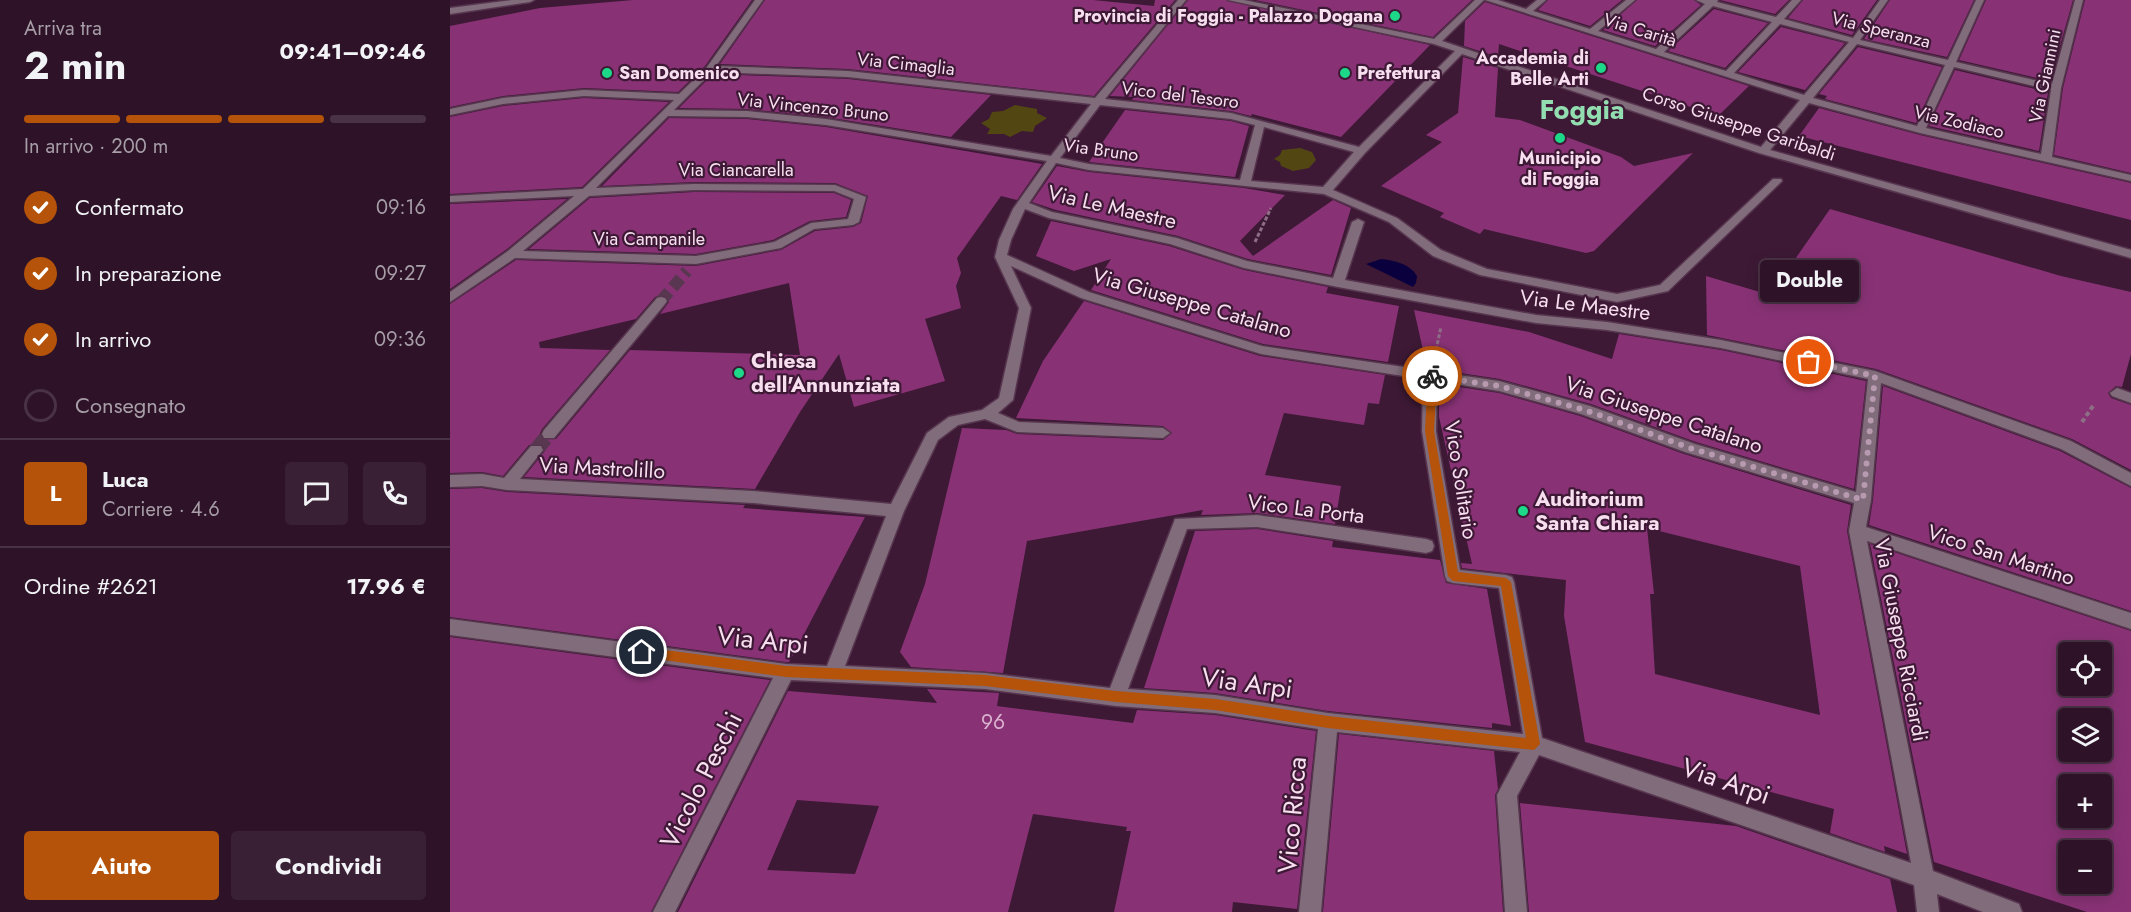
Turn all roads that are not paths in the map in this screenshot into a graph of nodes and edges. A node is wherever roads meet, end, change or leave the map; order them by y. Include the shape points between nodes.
1 (530, 0) edge
2 (759, 0) edge
3 (1182, 0) edge
4 (1232, 0) edge
5 (1480, 0) edge
6 (1489, 0) edge
7 (1542, 0) edge
8 (1631, 0) edge
9 (1700, 0) edge
10 (1797, 0) edge
11 (1884, 0) edge
12 (1980, 0) edge
13 (2079, 0) edge
14 (1713, 2) edge
15 (486, 3) edge
16 (450, 11) edge
17 (1527, 12) junction
18 (1778, 21) junction
19 (1592, 32) junction
20 (1854, 41) junction
21 (1436, 42) junction
22 (1461, 50) junction
23 (1658, 52) junction
24 (1950, 64) junction
25 (710, 69) junction
26 (1728, 74) junction
27 (2056, 88) junction
28 (1781, 92) joint
29 (684, 97) junction
30 (1806, 99) junction
31 (1097, 102) junction
32 (450, 112) edge
33 (667, 113) junction
34 (1260, 123) junction
35 (1920, 130) junction
36 (954, 142) joint
37 (1360, 151) junction
38 (1763, 151) junction
39 (1053, 160) junction
40 (2046, 160) junction
41 (2131, 178) edge
42 (1777, 181) dead end
43 (1245, 184) junction
44 (1326, 191) junction
45 (585, 193) junction
46 (450, 199) edge
47 (1022, 204) junction
48 (853, 222) joint
49 (1358, 222) dead end
50 (512, 254) junction
51 (2131, 254) edge
52 (1001, 257) junction
53 (1338, 284) junction
54 (450, 298) edge
55 (661, 301) tunnel mouth
56 (1431, 376) junction
57 (1875, 376) junction
58 (986, 414) junction
59 (1162, 433) dead end
60 (549, 434) tunnel mouth
61 (536, 450) tunnel mouth
62 (2131, 480) edge
63 (450, 481) edge
64 (507, 484) junction
65 (1863, 500) junction
66 (896, 511) junction
67 (1857, 531) junction
68 (1426, 546) dead end
69 (2131, 621) edge
70 (450, 627) edge
71 (786, 672) junction
72 (833, 674) junction
73 (1116, 697) junction
74 (1328, 722) junction
75 (1534, 744) junction
76 (1924, 878) junction
77 (664, 912) edge
78 (1310, 912) edge
79 (1516, 912) edge
80 (1928, 912) edge
81 (2011, 912) edge

1 - 15 street
2 - 25 street
3 - 31 street
4 - 21 street, Corso Giuseppe Garibaldi
5 - 21 street
6 - 17 street, Via Carità
7 - 17 street
8 - 19 street
9 - 14 street, Via Speranza
10 - 18 street
11 - 20 street
12 - 24 street
13 - 27 street, Via Giannini
14 - 18 street, Via Speranza
14 - 23 street
15 - 16 street
17 - 19 street, Via Carità
18 - 20 street, Via Speranza
18 - 26 street
19 - 23 street, Via Carità
20 - 24 street, Via Speranza
20 - 30 street
21 - 22 street, Corso Giuseppe Garibaldi
22 - 37 street
22 - 38 street, Corso Giuseppe Garibaldi
23 - 26 street, Via Carità
24 - 27 street, Via Speranza
24 - 35 street
25 - 29 street
25 - 31 street, Via Cimaglia via 848,74
26 - 28 street, Via Carità
27 - 40 street, Via Giannini
28 - 30 street, Via Zodiaco
29 - 32 street via 584,93 503,101
29 - 33 street
30 - 35 street, Via Zodiaco
30 - 38 street
31 - 34 street, Vico del Tesoro via 1231,116
31 - 39 street
33 - 36 street, Via Vincenzo Bruno via 782,117
33 - 45 street
34 - 37 street, Vico del Tesoro
34 - 43 street
35 - 40 street, Via Zodiaco
36 - 39 street, Via Bruno
37 - 44 street
38 - 51 street, Corso Giuseppe Garibaldi
39 - 43 street, Via Bruno
39 - 47 street
40 - 41 street, Via Zodiaco
42 - 44 street, Via Bruno via 1664,288 1617,298 1484,272 1437,253 1393,220
43 - 44 street, Via Bruno
45 - 46 street
45 - 48 street, Via Ciancarella via 694,187 835,188 860,197
45 - 50 street
47 - 52 street via 1004,239
47 - 53 street, Via Le Maestre via 1055,216 1173,241 1244,264
48 - 50 street, Via Campanile via 811,226 777,245 692,265
49 - 53 street
50 - 54 street
52 - 56 street, Via Giuseppe Catalano via 1084,295 1262,350
52 - 58 street via 1025,308 1006,400
53 - 57 street, Via Le Maestre via 1536,319 1721,344
55 - 60 street
56 - 65 street, Via Giuseppe Catalano via 1499,386 1585,410 1690,448
56 - 75 street, Vico Solitario via 1429,431 1453,576 1506,582
57 - 62 street, Via Le Maestre via 2066,445
57 - 65 street, Via Giuseppe Ricciardi
58 - 59 street via 1017,427
58 - 66 street via 954,421 932,437
61 - 64 street
63 - 64 street, Via Mastrolillo
64 - 66 street, Via Mastrolillo via 753,497
65 - 67 street, Via Giuseppe Ricciardi
66 - 72 street
67 - 69 street, Vico San Martino
67 - 76 street, Via Giuseppe Ricciardi
68 - 73 street, Vico La Porta via 1257,521 1181,523
70 - 71 street, Via Arpi
71 - 72 street, Via Arpi
71 - 77 street, Vicolo Peschi
72 - 73 street, Via Arpi via 985,681
73 - 74 street, Via Arpi via 1215,704
74 - 75 street, Via Arpi
74 - 78 street, Vico Ricca
75 - 76 street, Via Arpi
75 - 79 street via 1507,795
76 - 80 street, Via Giuseppe Ricciardi
76 - 81 street, Via Arpi

